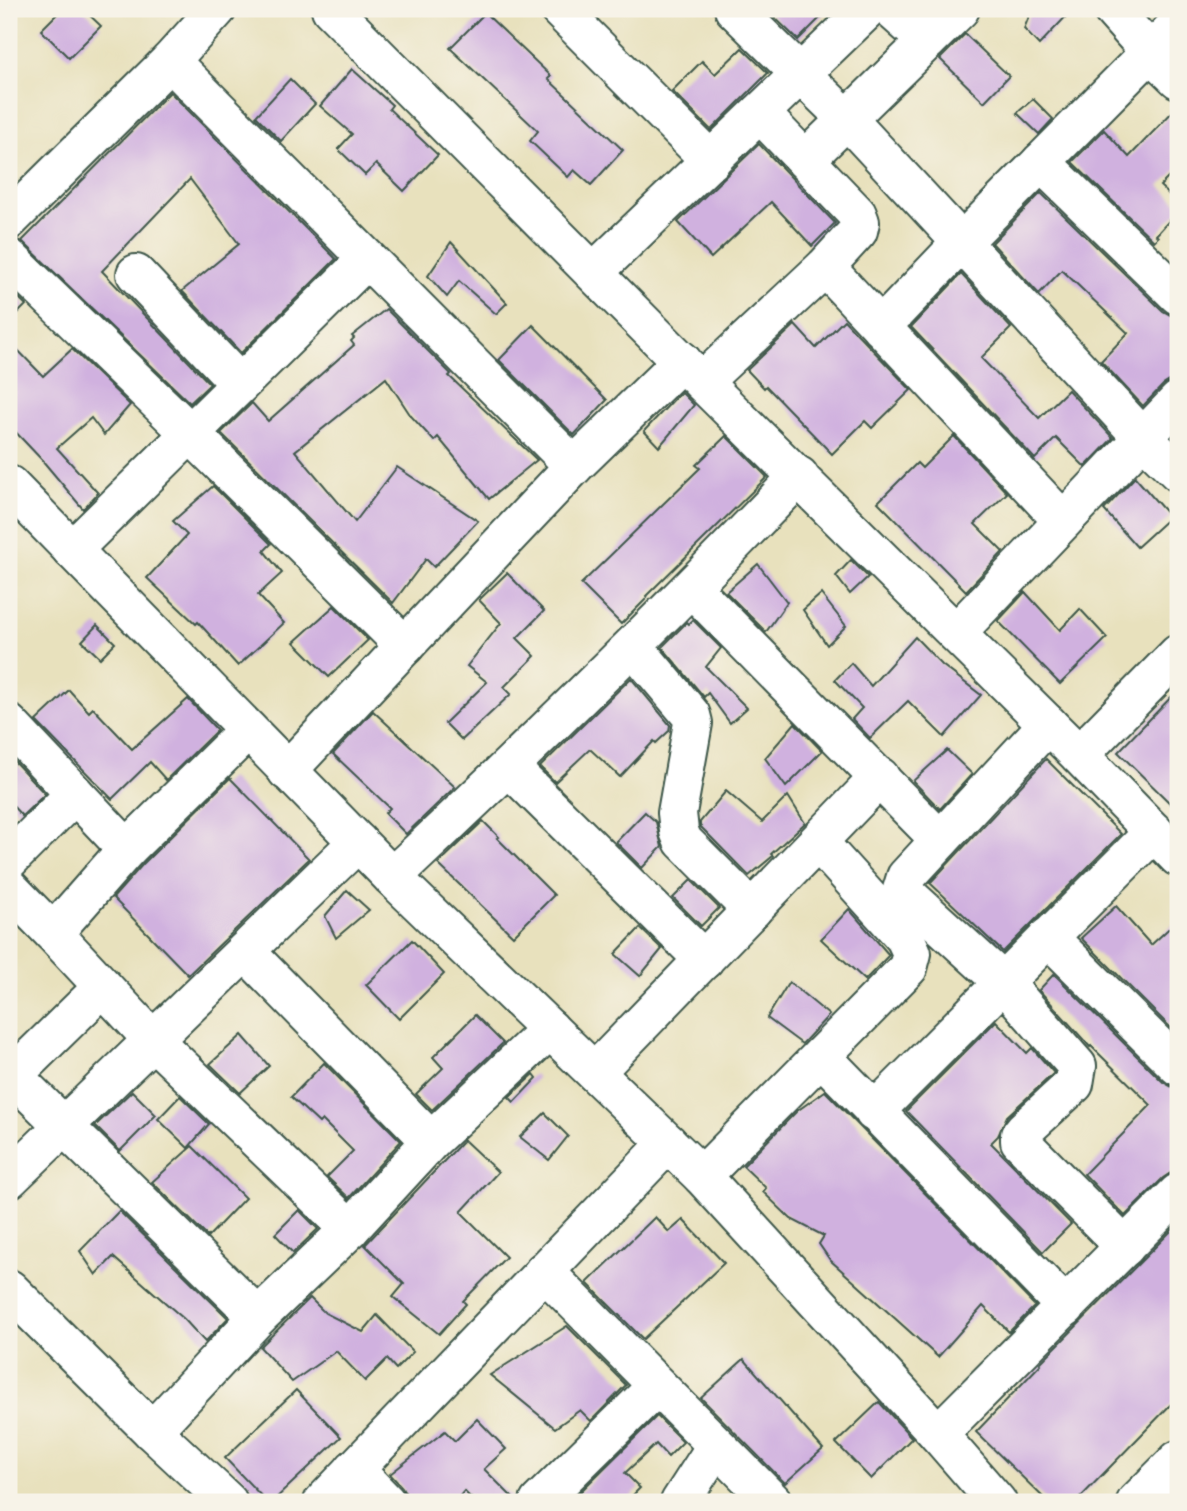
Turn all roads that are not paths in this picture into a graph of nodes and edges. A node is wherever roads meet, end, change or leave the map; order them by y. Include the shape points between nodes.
1 (217, 9) edge
2 (331, 9) edge
3 (559, 9) edge
4 (734, 9) edge
5 (868, 9) edge
6 (891, 9) edge
7 (960, 9) edge
8 (1112, 9) edge
9 (1178, 24) edge
10 (927, 41) junction
11 (1150, 52) junction
12 (170, 61) junction
13 (800, 74) junction
14 (1178, 79) edge
15 (760, 113) junction
16 (847, 119) junction
17 (805, 160) junction
18 (711, 161) junction
19 (1041, 162) junction
20 (9, 220) edge
21 (962, 242) junction
22 (9, 258) edge
23 (367, 258) junction
24 (825, 267) junction
25 (594, 272) junction
26 (136, 274) dead end
27 (1178, 295) edge
28 (881, 327) junction
29 (692, 371) junction
30 (240, 384) junction
31 (1178, 401) edge
32 (190, 433) junction
33 (1143, 438) junction
34 (574, 466) junction
35 (1178, 472) edge
36 (799, 476) junction
37 (9, 485) edge
38 (1063, 521) junction
39 (72, 550) junction
40 (692, 588) junction
41 (956, 633) junction
42 (405, 646) junction
43 (633, 646) junction
44 (1178, 654) edge
45 (9, 724) edge
46 (1048, 724) junction
47 (248, 730) junction
48 (1079, 755) junction
49 (510, 768) junction
50 (287, 771) junction
51 (880, 778) junction
52 (75, 794) junction
53 (940, 840) junction
54 (358, 842) junction
55 (818, 842) junction
56 (1166, 844) edge
57 (127, 849) junction
58 (9, 860) edge
59 (392, 877) junction
60 (9, 888) edge
61 (752, 910) junction
62 (914, 924) junction
63 (53, 933) junction
64 (1048, 937) junction
65 (245, 951) junction
66 (704, 960) junction
67 (1003, 982) junction
68 (103, 987) junction
69 (551, 1029) junction
70 (153, 1040) junction
71 (821, 1056) junction
72 (1178, 1066) edge
73 (595, 1072) junction
74 (11, 1077) edge
75 (874, 1112) junction
76 (65, 1125) junction
77 (431, 1141) junction
78 (668, 1143) junction
79 (702, 1176) junction
80 (9, 1179) edge
81 (1178, 1193) edge
82 (350, 1229) junction
83 (1125, 1247) junction
84 (544, 1271) junction
85 (9, 1289) edge
86 (1066, 1307) junction
87 (258, 1317) junction
88 (657, 1386) junction
89 (152, 1432) junction
90 (938, 1434) junction
91 (716, 1446) junction
92 (1178, 1460) edge
93 (354, 1469) junction
94 (228, 1502) edge
95 (323, 1502) edge
96 (386, 1502) edge
97 (539, 1502) edge
98 (680, 1502) edge
99 (773, 1502) edge
100 (998, 1502) edge
101 (1136, 1502) edge

1 - 12 street
2 - 25 street
3 - 18 street
4 - 13 street
5 - 13 street
6 - 10 street
7 - 10 street
8 - 11 street
9 - 11 street
10 - 16 street
11 - 14 street
11 - 19 street
12 - 20 street
12 - 23 street
13 - 15 street
13 - 16 street
15 - 17 street
15 - 18 street
16 - 17 street
16 - 21 street
17 - 24 street via 860,222 858,231
18 - 25 street
19 - 21 street
19 - 27 street
21 - 28 street
21 - 33 street
22 - 32 street
23 - 30 street
23 - 34 street
24 - 28 street
24 - 29 street
25 - 29 street
26 - 30 street
28 - 38 street
29 - 34 street
29 - 36 street
30 - 32 street
31 - 33 street
32 - 39 street
32 - 42 street
33 - 35 street
33 - 38 street
34 - 42 street
36 - 40 street
36 - 41 street
37 - 39 street
38 - 41 street
39 - 47 street
40 - 43 street
40 - 51 street
41 - 46 street
42 - 50 street
43 - 49 street
43 - 61 street via 691,715 677,813 683,841
44 - 48 street
45 - 52 street
46 - 48 street
46 - 53 street
47 - 50 street
47 - 57 street
48 - 56 street
49 - 59 street
49 - 66 street
50 - 54 street
51 - 53 street
51 - 55 street
52 - 57 street
52 - 58 street
53 - 62 street via 903,884
54 - 59 street
54 - 65 street
55 - 61 street
55 - 62 street
56 - 64 street
57 - 63 street
59 - 69 street
60 - 63 street
61 - 66 street
62 - 67 street
62 - 71 street via 908,968
63 - 68 street
64 - 67 street
64 - 72 street
65 - 70 street
65 - 77 street
66 - 73 street
67 - 75 street
67 - 83 street via 1077,1066 1074,1084 1024,1130 1020,1141
68 - 70 street
68 - 74 street
69 - 73 street
69 - 77 street
70 - 76 street
70 - 82 street
71 - 75 street
71 - 79 street
73 - 78 street
74 - 76 street
75 - 86 street
76 - 80 street
76 - 87 street
77 - 82 street
78 - 79 street
78 - 84 street
79 - 90 street
81 - 83 street
82 - 87 street
83 - 86 street
84 - 88 street
84 - 93 street
85 - 89 street
86 - 90 street
87 - 89 street
88 - 91 street
88 - 97 street
89 - 94 street
90 - 100 street
91 - 98 street
91 - 99 street
92 - 101 street
93 - 95 street
93 - 96 street

